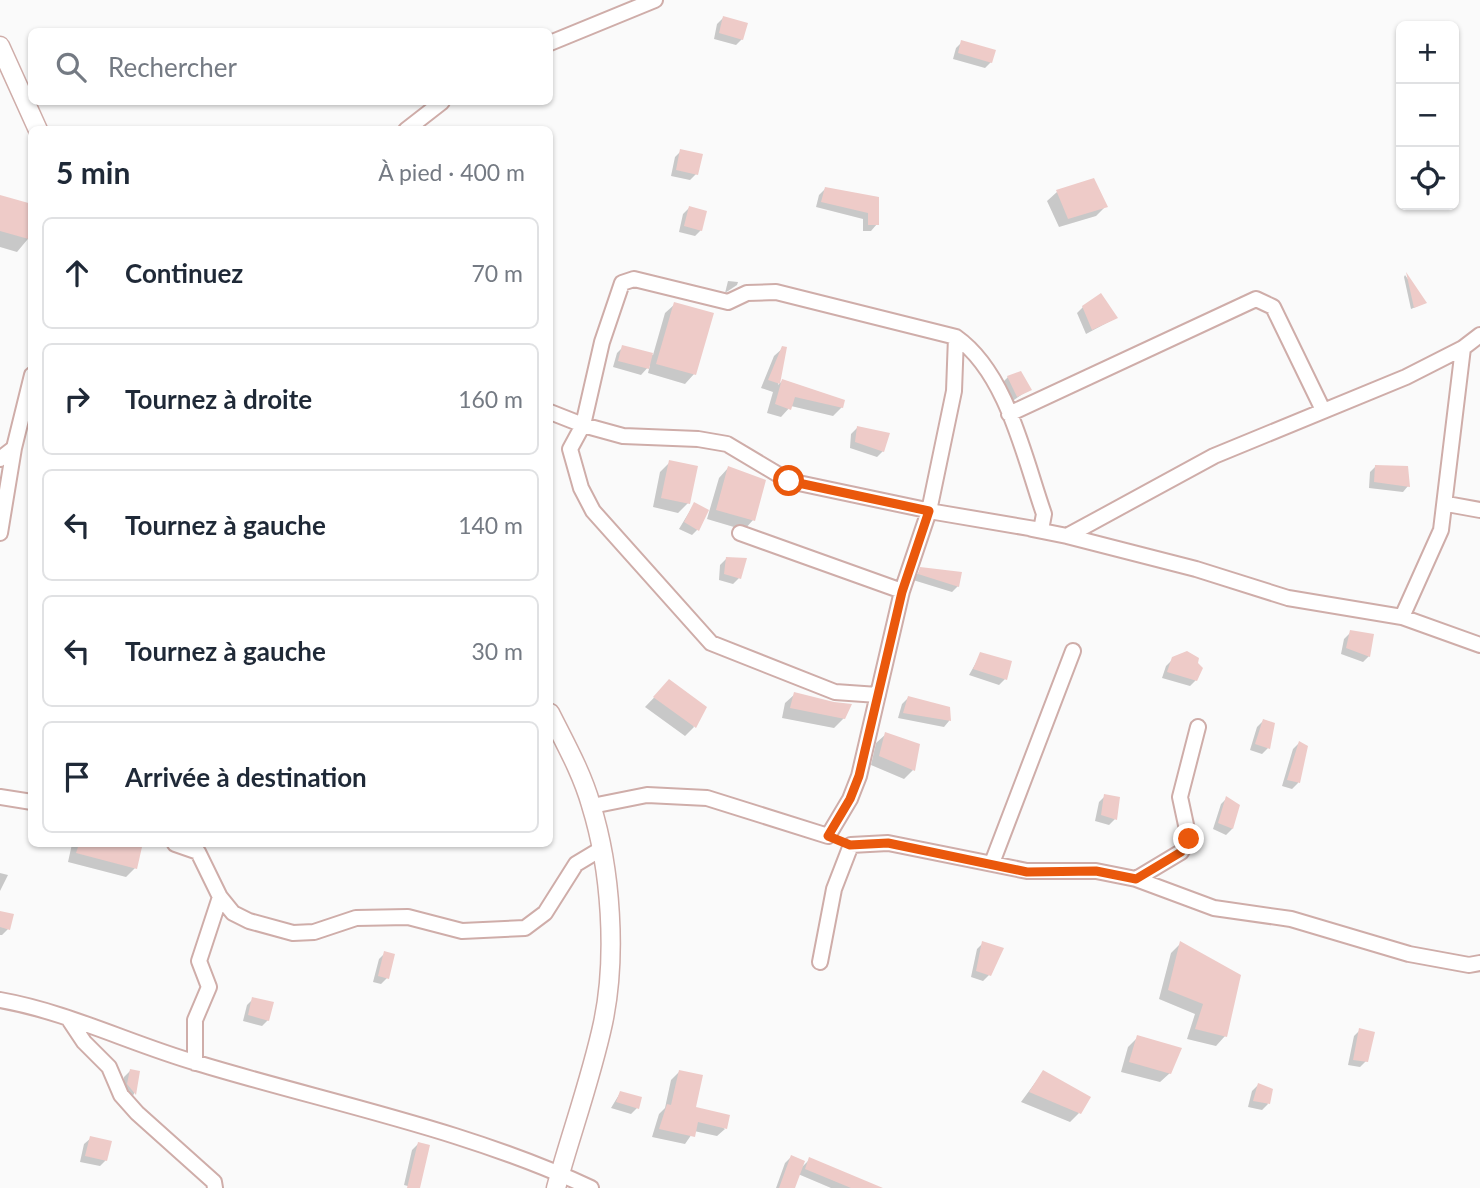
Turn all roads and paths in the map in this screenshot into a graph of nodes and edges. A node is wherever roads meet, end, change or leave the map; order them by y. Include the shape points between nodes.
1 (655, 0) edge
2 (553, 42) edge
3 (0, 46) edge
4 (438, 105) edge
5 (36, 126) edge
6 (412, 126) edge
7 (1480, 335) edge
8 (956, 337) junction
9 (1463, 348) junction
10 (28, 391) edge
11 (1323, 410) junction
12 (553, 413) edge
13 (1009, 414) junction
14 (583, 425) junction
15 (14, 449) junction
16 (0, 459) edge
17 (1447, 504) junction
18 (1480, 510) edge
19 (929, 511) junction
20 (0, 533) edge
21 (740, 533) dead end
22 (1067, 536) junction
23 (902, 592) junction
24 (1402, 617) junction
25 (1480, 645) edge
26 (1073, 651) dead end
27 (878, 695) junction
28 (553, 719) edge
29 (1198, 727) dead end
30 (0, 797) edge
31 (28, 801) edge
32 (592, 806) junction
33 (828, 836) junction
34 (850, 845) junction
35 (184, 847) edge
36 (601, 849) junction
37 (992, 863) junction
38 (1136, 879) junction
39 (220, 897) junction
40 (820, 962) dead end
41 (1480, 963) edge
42 (0, 1000) edge
43 (68, 1018) junction
44 (195, 1063) junction
45 (558, 1181) edge
46 (215, 1188) edge
47 (591, 1188) edge

1 - 2 street
3 - 5 main road
4 - 6 street
7 - 9 street
8 - 13 street via 975,350 991,373
8 - 14 street via 776,292 747,293 728,302 634,279 622,283 614,303
8 - 19 street via 954,391
9 - 11 street
9 - 17 street
10 - 15 street
11 - 13 street via 1273,307 1256,299
11 - 22 street via 1214,456
12 - 14 street
13 - 19 street via 1045,514 1041,530
14 - 19 street via 623,436 727,444 789,481
14 - 27 street via 570,449 593,512 711,643 835,692
15 - 16 street
15 - 20 street
17 - 18 street
17 - 24 street via 1441,530
19 - 22 street
19 - 23 street
21 - 23 street
22 - 24 street via 1289,598
23 - 27 street
24 - 25 street
26 - 37 street
27 - 33 street via 859,776
28 - 32 main road
29 - 38 street via 1180,797 1189,839 1181,852
30 - 31 street
32 - 33 street via 647,795 707,798
32 - 36 main road
33 - 34 street
34 - 37 street via 888,843
34 - 40 street via 834,889
35 - 39 street via 198,852
36 - 39 street via 576,864 545,913 525,928 462,931 408,917 356,919 314,932 293,933 249,921 233,913
36 - 45 main road via 609,941 604,1021
37 - 38 street via 1027,872 1096,871
38 - 41 street via 1214,908 1291,919 1409,954
39 - 44 street via 199,961 209,987 195,1020
42 - 43 street via 37,1006
43 - 44 street
43 - 46 street via 109,1067 121,1095 137,1114 214,1182
44 - 45 street via 456,1134
45 - 47 street

